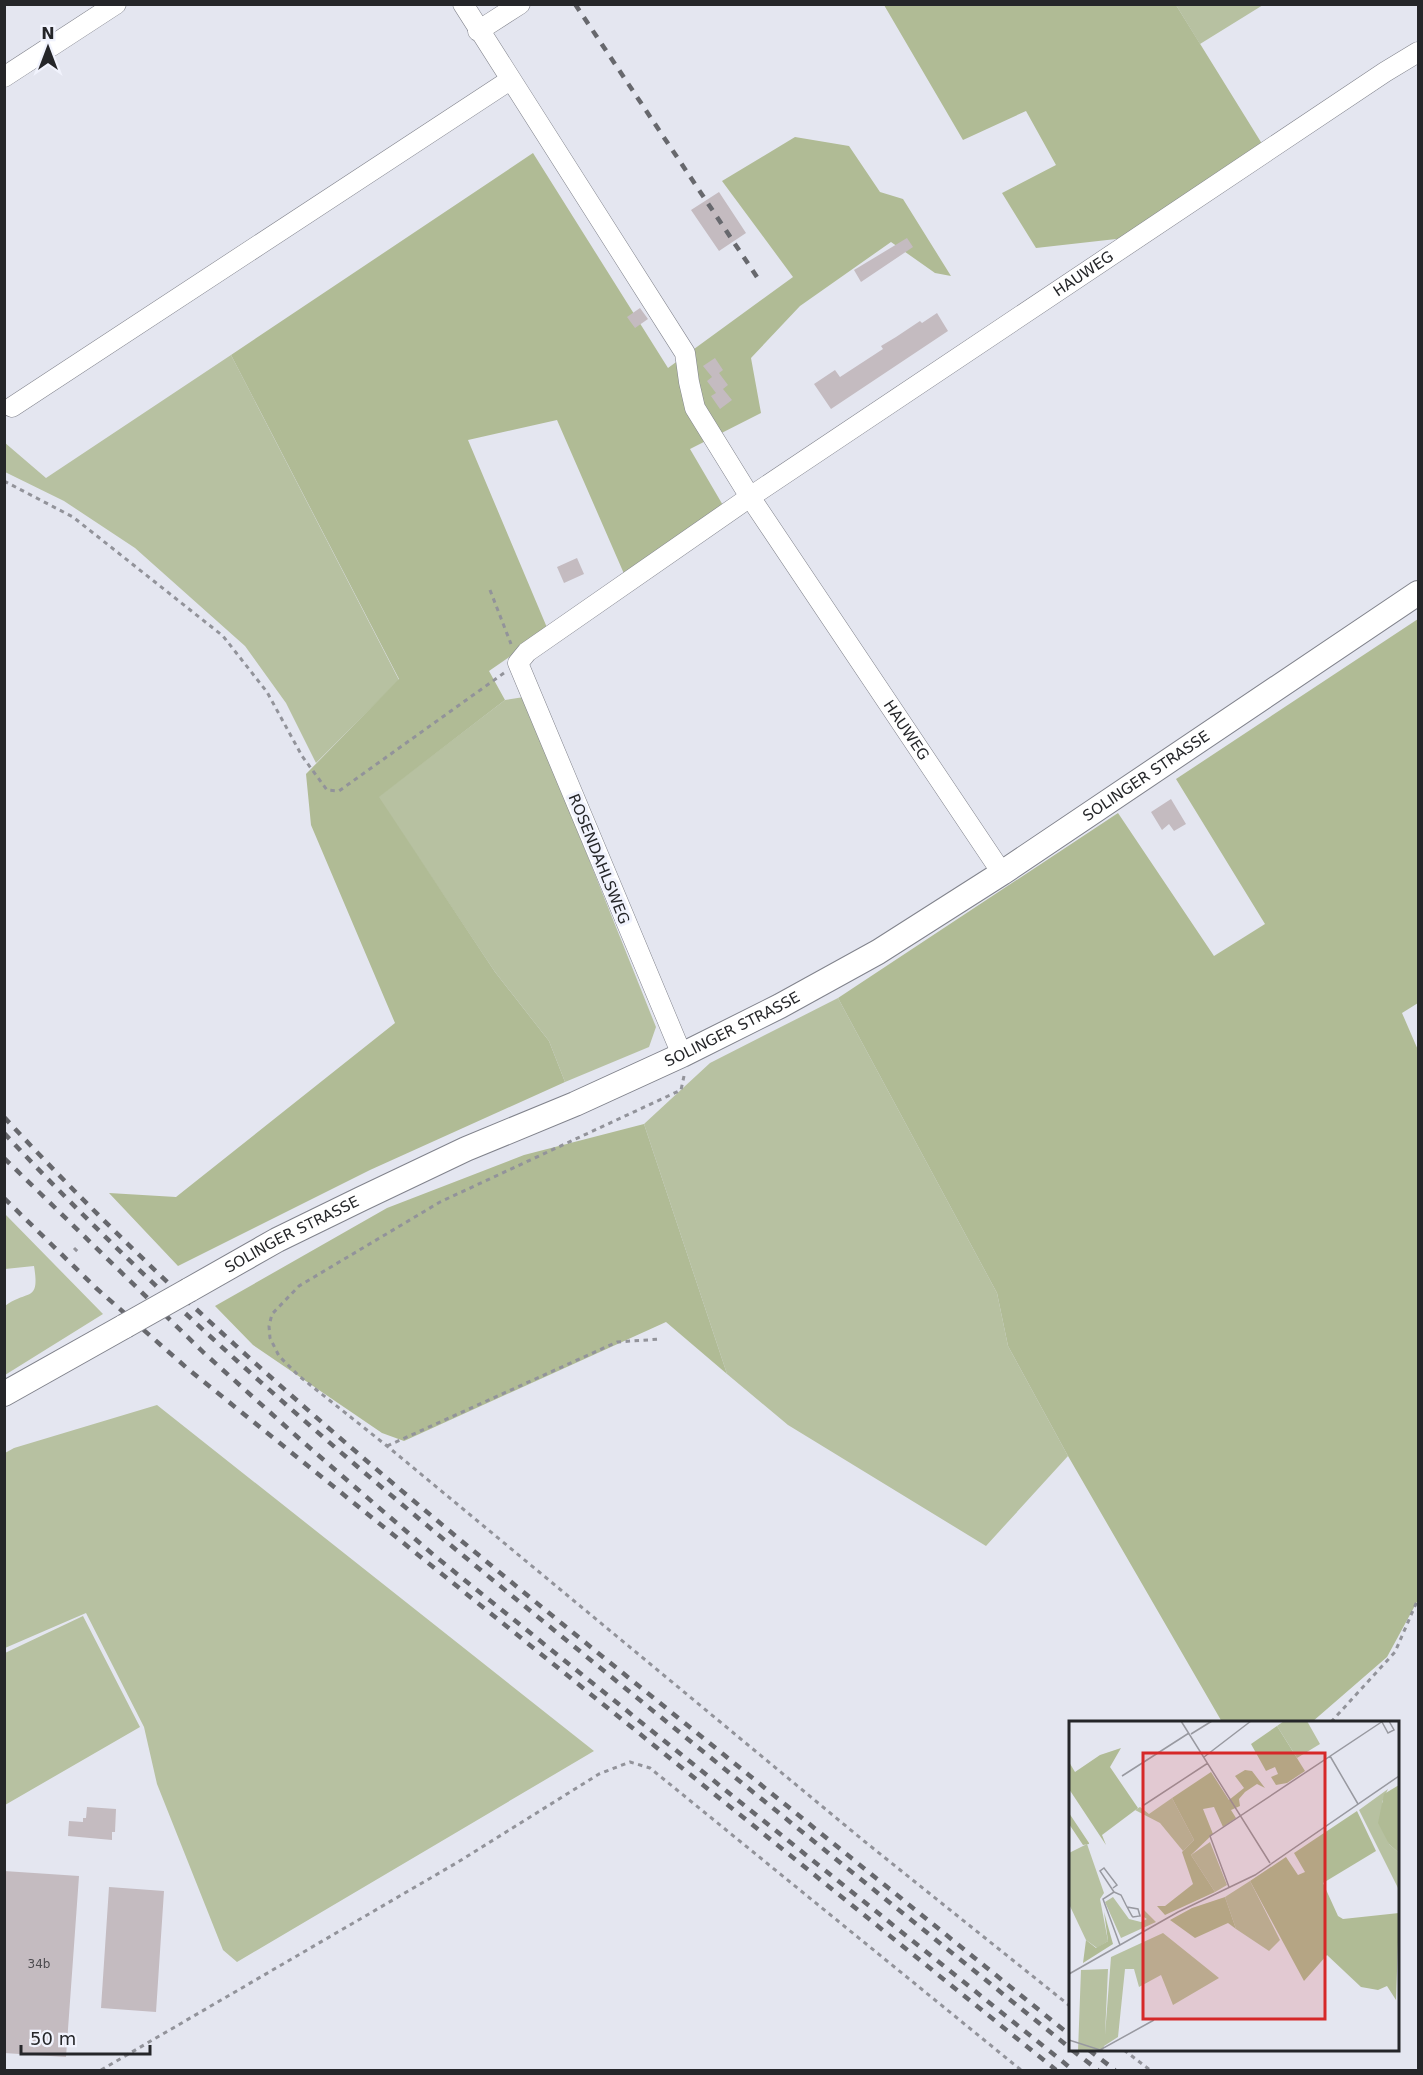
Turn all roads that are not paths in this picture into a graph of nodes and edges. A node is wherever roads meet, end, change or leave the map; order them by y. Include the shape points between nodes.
1 (116, 4) edge
2 (463, 4) edge
3 (520, 4) edge
4 (478, 31) junction
5 (1419, 52) edge
6 (4, 76) edge
7 (510, 80) junction
8 (12, 407) dead end
9 (750, 497) junction
10 (1419, 593) edge
11 (518, 663) joint
12 (1002, 873) junction
13 (682, 1055) junction
14 (4, 1394) edge

1 - 6 street
2 - 4 street
3 - 4 street
4 - 7 street
5 - 9 street, HAUWEG
7 - 8 street
7 - 9 street, HAUWEG via 685,353 695,408
9 - 11 street, HAUWEG via 527,652
9 - 12 street, HAUWEG
10 - 12 main road, SOLINGER STRASSE
11 - 13 street, ROSENDAHLSWEG
12 - 13 main road, SOLINGER STRASSE via 878,952
13 - 14 main road, SOLINGER STRASSE, bridge via 361,1198 277,1240

